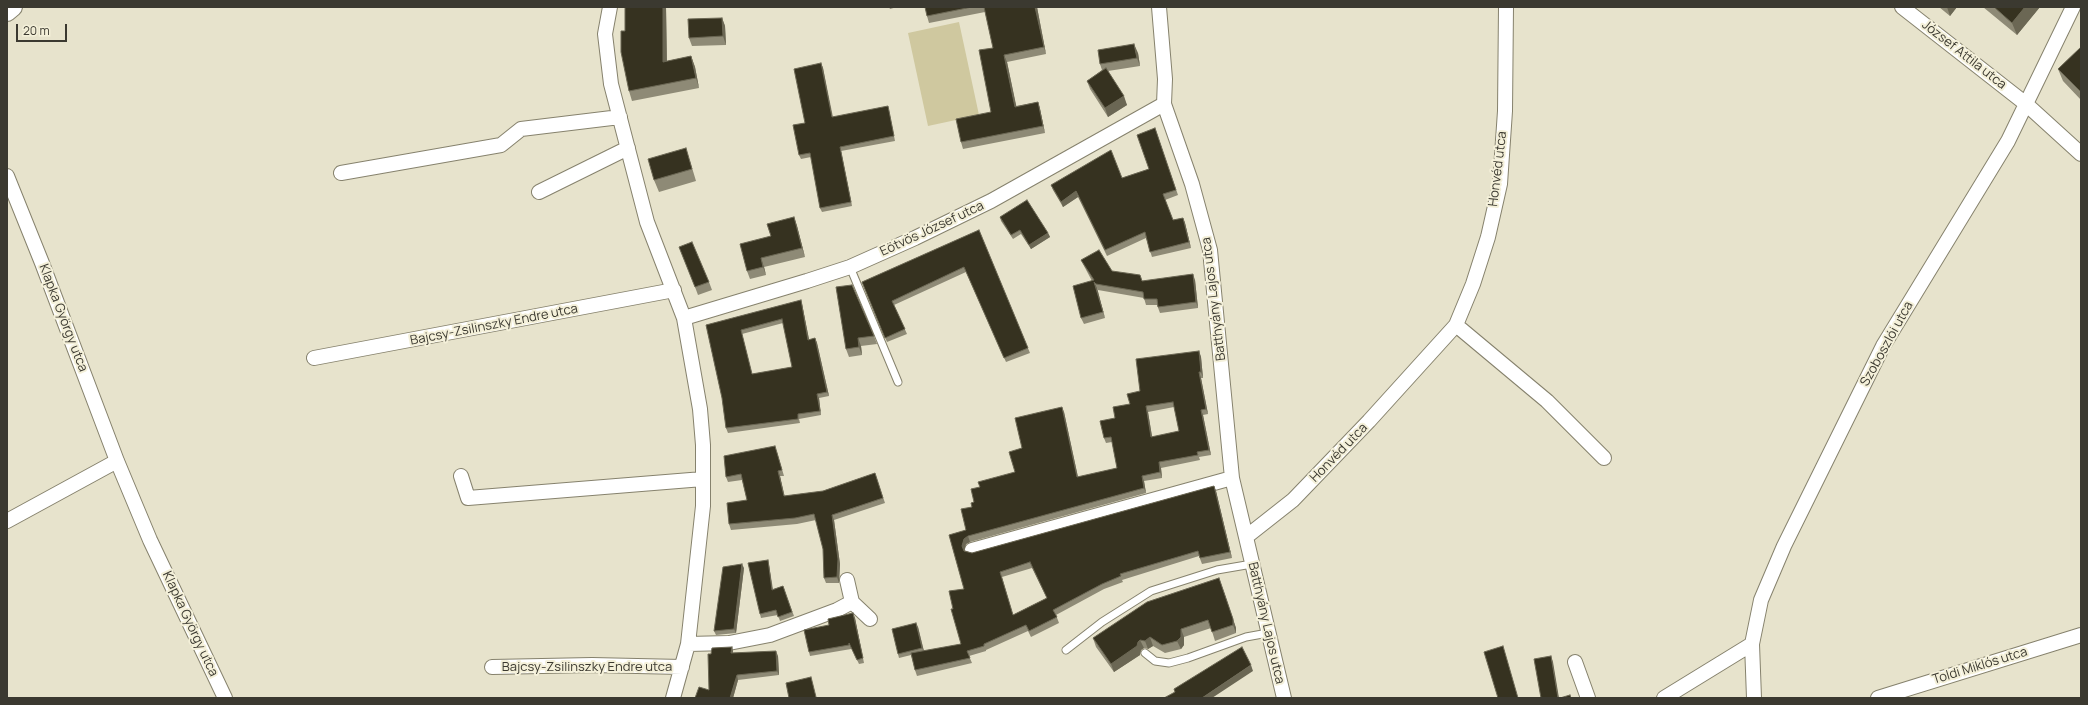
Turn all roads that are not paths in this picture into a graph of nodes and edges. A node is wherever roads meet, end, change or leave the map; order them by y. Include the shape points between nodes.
1 (13, 7) edge
2 (610, 7) edge
3 (1158, 7) edge
4 (1506, 7) edge
5 (1902, 7) edge
6 (2072, 7) edge
7 (7, 12) edge
8 (1164, 104) junction
9 (2026, 104) junction
10 (620, 116) junction
11 (628, 148) junction
12 (2081, 154) edge
13 (341, 173) dead end
14 (7, 176) edge
15 (539, 192) dead end
16 (850, 266) junction
17 (674, 290) junction
18 (684, 318) junction
19 (1456, 325) junction
20 (314, 358) dead end
21 (898, 382) dead end
22 (1604, 458) dead end
23 (117, 461) junction
24 (461, 476) dead end
25 (1232, 478) junction
26 (703, 479) junction
27 (7, 521) edge
28 (1246, 537) junction
29 (972, 550) dead end
30 (1252, 564) junction
31 (847, 580) dead end
32 (852, 602) junction
33 (870, 618) dead end
34 (1268, 633) junction
35 (2081, 635) edge
36 (688, 644) junction
37 (1752, 644) junction
38 (1066, 650) dead end
39 (1145, 653) dead end
40 (1575, 662) dead end
41 (492, 667) dead end
42 (682, 667) junction
43 (225, 698) edge
44 (673, 698) edge
45 (1284, 698) edge
46 (1588, 698) edge
47 (1664, 698) edge
48 (1754, 698) edge
49 (1878, 698) edge

1 - 7 street
2 - 10 street, Bajcsy-Zsilinszky Endre utca via 605,34 611,84
3 - 8 street, Batthyány Lajos utca via 1165,79
4 - 19 street, Honvéd utca via 1500,184 1488,237
5 - 9 street, József Attila utca
6 - 9 street, Szoboszlói utca
8 - 16 street, Eötvös József utca via 991,201
8 - 25 street, Batthyány Lajos utca via 1192,184 1210,250
9 - 12 street, József Attila utca
9 - 37 street, Szoboszlói utca via 2008,141 1883,346 1836,438 1784,546 1762,600
10 - 11 street, Bajcsy-Zsilinszky Endre utca
10 - 13 street via 521,129 501,145
11 - 15 street
11 - 17 street, Bajcsy-Zsilinszky Endre utca via 647,222
14 - 23 street, Klapka György utca
16 - 18 street, Eötvös József utca via 768,294
16 - 21 lane
17 - 18 street, Bajcsy-Zsilinszky Endre utca
17 - 20 street, Bajcsy-Zsilinszky Endre utca
18 - 26 street, Bajcsy-Zsilinszky Endre utca via 700,410
19 - 22 street via 1548,401
19 - 28 street, Honvéd utca via 1293,500
23 - 27 street
23 - 43 street, Klapka György utca via 150,540
24 - 26 street via 468,498
25 - 28 street, Batthyány Lajos utca
25 - 29 street
26 - 36 street, Bajcsy-Zsilinszky Endre utca via 702,513
28 - 30 street, Batthyány Lajos utca
30 - 34 street, Batthyány Lajos utca
30 - 38 lane via 1217,570 1151,591 1102,622
31 - 32 street
32 - 33 street
32 - 36 street via 770,635 729,643
34 - 39 lane via 1246,637 1169,663 1155,661
34 - 45 street, Batthyány Lajos utca
35 - 49 street, Toldi Miklós utca
36 - 42 street, Bajcsy-Zsilinszky Endre utca
37 - 47 street
37 - 48 street, Szoboszlói utca
40 - 46 street
41 - 42 street, Bajcsy-Zsilinszky Endre utca
42 - 44 street, Bajcsy-Zsilinszky Endre utca

